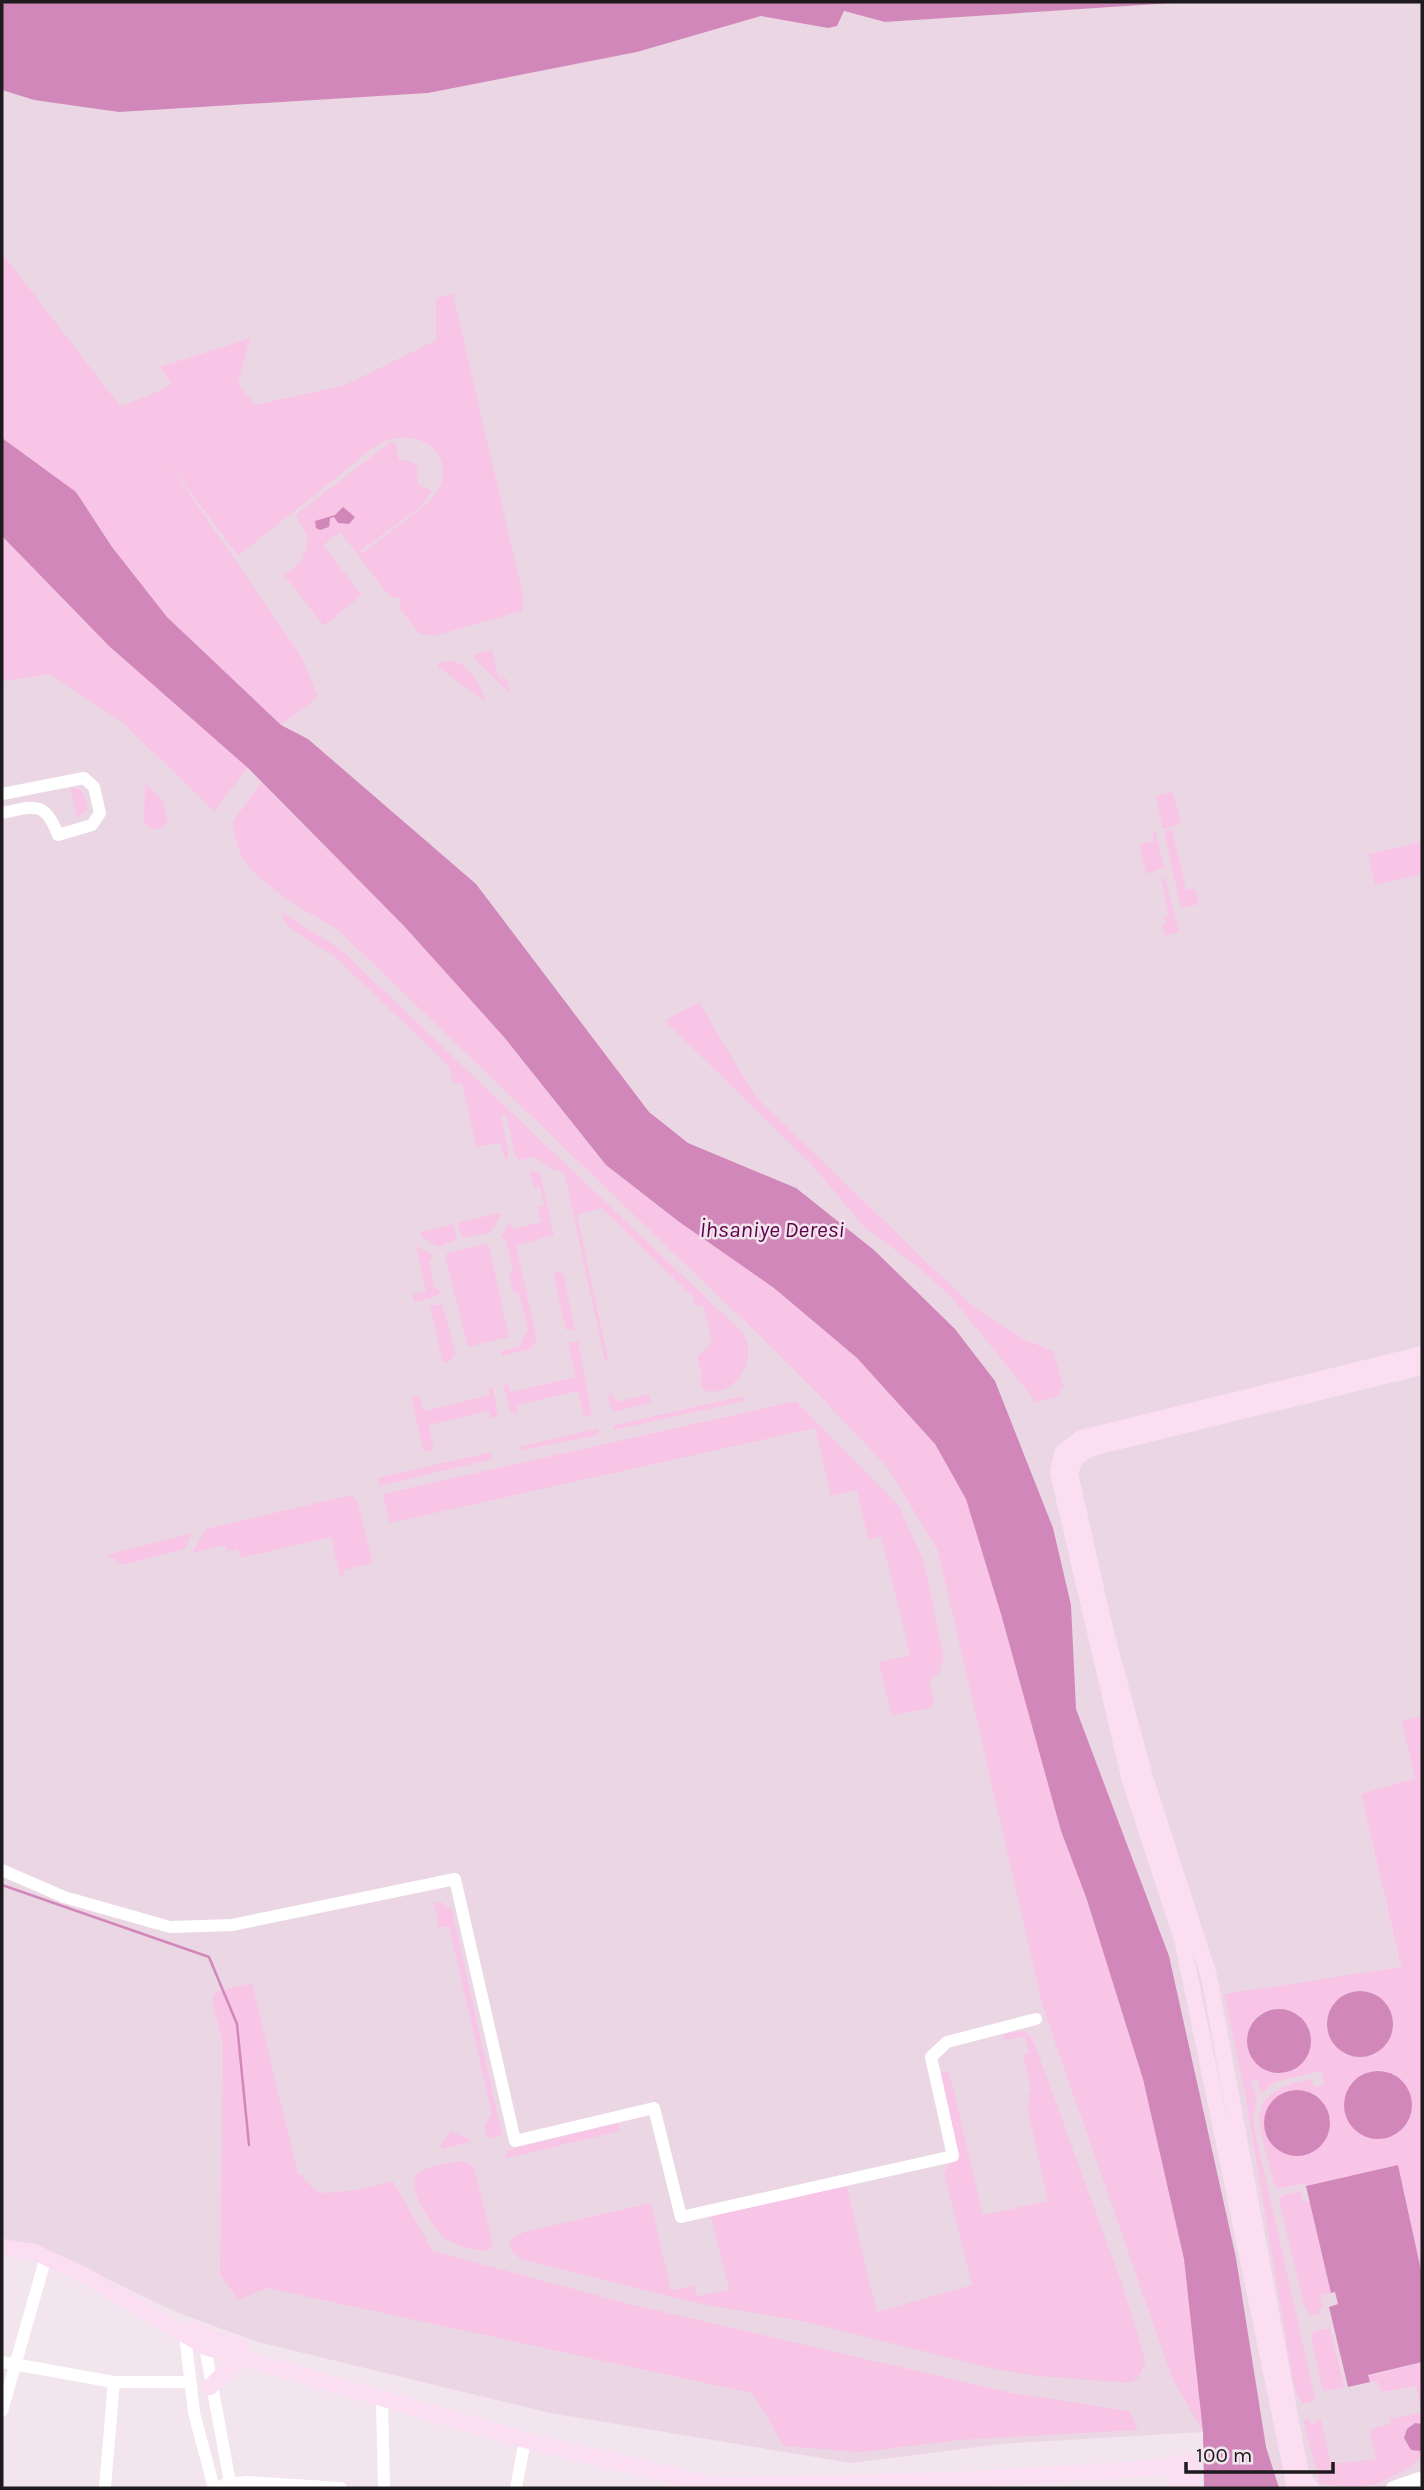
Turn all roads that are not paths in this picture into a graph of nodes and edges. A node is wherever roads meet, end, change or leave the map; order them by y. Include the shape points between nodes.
1 (2, 794) edge
2 (2, 813) edge
3 (1422, 1354) edge
4 (1422, 1367) edge
5 (2, 1870) edge
6 (1036, 2019) dead end
7 (2, 2240) edge
8 (2, 2247) edge
9 (46, 2257) junction
10 (185, 2335) junction
11 (205, 2347) junction
12 (239, 2358) junction
13 (8, 2362) edge
14 (114, 2382) junction
15 (190, 2382) junction
16 (210, 2387) junction
17 (382, 2401) junction
18 (2, 2411) edge
19 (525, 2440) junction
20 (1188, 2462) junction
21 (1171, 2466) junction
22 (1421, 2478) edge
23 (898, 2485) edge
24 (230, 2486) edge
25 (716, 2487) edge
26 (104, 2488) edge
27 (214, 2488) edge
28 (341, 2488) edge
29 (384, 2488) edge
30 (516, 2488) edge
31 (1178, 2488) edge
32 (1192, 2488) edge
33 (1295, 2488) edge
34 (1311, 2488) edge
35 (1393, 2488) edge
36 (1405, 2488) edge

1 - 2 street via 84,778 94,787 100,813 92,825 58,835 52,817 44,810 32,806
3 - 33 main road via 1081,1438 1062,1452 1058,1473 1130,1781 1182,1939
4 - 34 main road via 1092,1448 1076,1457 1070,1472 1105,1633 1144,1777 1209,1976 1301,2475
5 - 6 street via 64,1897 170,1927 232,1925 455,1879 515,2141 654,2108 681,2217 953,2156 931,2057 947,2042
7 - 20 main road via 35,2244 206,2336 528,2430 718,2476 897,2473 1170,2457
8 - 9 main road
9 - 10 main road
9 - 13 street
10 - 11 main road
10 - 15 street
11 - 12 main road
11 - 16 street
12 - 16 main road
12 - 17 main road
13 - 14 street
13 - 18 street
14 - 15 street
14 - 26 street
15 - 27 street
16 - 24 street
17 - 19 main road
17 - 29 street
19 - 25 main road
19 - 30 street
20 - 21 main road
20 - 32 main road
21 - 23 main road
21 - 31 main road
22 - 35 street
22 - 36 street
23 - 25 main road
24 - 27 street
24 - 28 street

